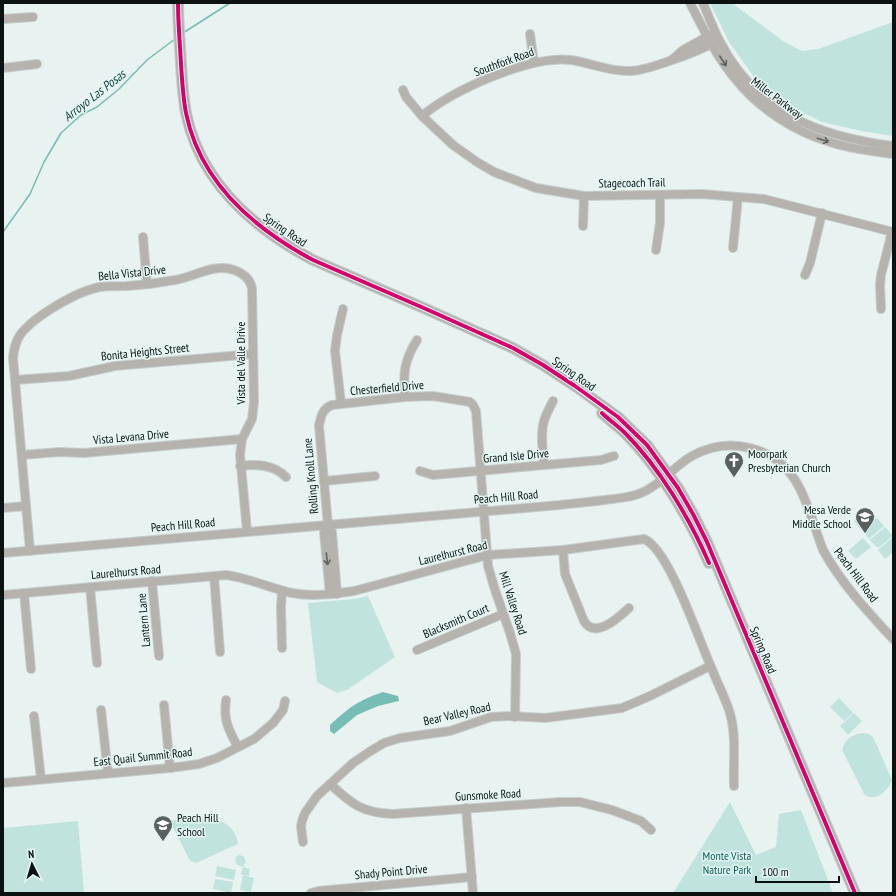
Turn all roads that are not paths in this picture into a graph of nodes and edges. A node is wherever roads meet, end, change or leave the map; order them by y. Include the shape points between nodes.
1 (170, 3) edge
2 (178, 3) edge
3 (690, 3) edge
4 (703, 3) edge
5 (33, 17) dead end
6 (3, 19) edge
7 (176, 27) junction
8 (530, 34) dead end
9 (713, 40) junction
10 (534, 63) junction
11 (37, 64) dead end
12 (3, 68) edge
13 (403, 90) dead end
14 (422, 116) junction
15 (893, 146) edge
16 (893, 154) edge
17 (660, 195) junction
18 (584, 196) junction
19 (738, 197) junction
20 (822, 213) junction
21 (583, 226) dead end
22 (893, 232) edge
23 (143, 238) dead end
24 (733, 248) dead end
25 (656, 250) dead end
26 (213, 269) joint
27 (805, 275) dead end
28 (148, 284) junction
29 (343, 309) dead end
30 (881, 309) dead end
31 (417, 340) dead end
32 (253, 354) junction
33 (15, 380) junction
34 (406, 397) junction
35 (552, 401) dead end
36 (470, 402) joint
37 (341, 403) junction
38 (319, 426) joint
39 (242, 439) junction
40 (22, 455) junction
41 (614, 456) dead end
42 (544, 465) junction
43 (240, 466) junction
44 (420, 471) dead end
45 (481, 471) junction
46 (375, 476) dead end
47 (286, 477) dead end
48 (665, 477) junction
49 (324, 481) junction
50 (26, 506) junction
51 (3, 508) edge
52 (484, 511) junction
53 (328, 525) junction
54 (247, 531) junction
55 (563, 550) junction
56 (30, 551) junction
57 (3, 553) edge
58 (488, 556) junction
59 (214, 576) junction
60 (152, 581) junction
61 (90, 587) junction
62 (282, 591) junction
63 (24, 593) junction
64 (3, 594) edge
65 (334, 594) junction
66 (630, 608) dead end
67 (504, 614) junction
68 (893, 639) edge
69 (282, 648) dead end
70 (417, 650) dead end
71 (220, 652) dead end
72 (159, 656) dead end
73 (96, 663) dead end
74 (710, 666) junction
75 (32, 669) dead end
76 (226, 700) dead end
77 (285, 700) dead end
78 (164, 705) dead end
79 (102, 710) dead end
80 (34, 716) dead end
81 (515, 717) junction
82 (238, 747) junction
83 (170, 768) junction
84 (108, 773) junction
85 (41, 779) junction
86 (3, 783) edge
87 (330, 784) junction
88 (734, 786) dead end
89 (466, 808) junction
90 (651, 830) dead end
91 (304, 842) dead end
92 (472, 877) junction
93 (311, 893) edge
94 (473, 893) edge
95 (848, 893) edge
96 (855, 893) edge

1 - 7 main road, Spring Road
2 - 7 main road, Spring Road
3 - 9 street, Miller Parkway
4 - 9 street, Miller Parkway via 715,32
5 - 6 street
7 - 48 main road, Spring Road via 182,115 187,136 215,188 253,228 286,251 319,267 533,363 572,389 625,433
8 - 10 street
9 - 10 street, Southfork Road via 678,53 671,60 652,68 630,71 570,60
9 - 15 street, Miller Parkway via 764,98 783,112 816,129 835,135
9 -> 16 street, Miller Parkway via 736,80 783,121 831,142
10 - 14 street, Southfork Road via 456,93
11 - 12 street
13 - 14 street, Stagecoach Trail
14 - 18 street, Stagecoach Trail via 453,145 494,172 536,188
17 - 18 street, Stagecoach Trail
17 - 19 street, Stagecoach Trail via 701,194
17 - 25 street via 660,223
18 - 21 street
19 - 20 street, Stagecoach Trail via 776,201
19 - 24 street
20 - 22 street, Stagecoach Trail
20 - 27 street
22 - 30 street via 881,274
23 - 28 street
26 - 28 street, Bella Vista Drive via 176,280
26 - 32 street, Vista del Valle Drive via 234,270 245,276 251,284
28 - 33 street, Bella Vista Drive via 88,290 36,320 21,334 14,346
29 - 37 street via 335,351
31 - 34 street via 404,367
32 - 33 street, Bonita Heights Street via 115,366 69,376
32 - 39 street, Vista del Valle Drive via 253,411
33 - 40 street, Bella Vista Drive
34 - 36 street, Chesterfield Drive via 433,396
34 - 37 street, Chesterfield Drive
35 - 42 street via 542,427
36 - 45 street, Mill Valley Road via 476,411
37 - 38 street, Chesterfield Drive via 330,405 324,410 320,416
38 - 49 street, Rolling Knoll Lane
39 - 40 street, Vista Levana Drive via 84,453
39 - 43 street, Vista del Valle Drive
40 - 50 street, Bella Vista Drive
41 - 42 street, Grand Isle Drive via 602,460
42 - 45 street, Grand Isle Drive
43 - 47 street via 269,467
43 - 54 street, Vista del Valle Drive
44 - 45 street, Grand Isle Drive via 433,475
45 - 52 street, Mill Valley Road
46 - 49 street
48 - 52 street, Peach Hill Road via 648,490 632,496
48 - 68 street, Peach Hill Road via 695,454 718,447 745,446 770,456 787,470 798,485 823,550 832,566
48 - 95 main road, Spring Road via 706,556
48 - 96 main road, Spring Road via 693,514 707,542
49 - 53 street, Rolling Knoll Lane
50 - 51 street
50 - 56 street, Bella Vista Drive
52 - 53 street, Peach Hill Road
52 - 58 street, Mill Valley Road
53 - 54 street, Peach Hill Road
53 - 65 street, Rolling Knoll Lane via 324,533
54 - 56 street, Peach Hill Road
55 - 58 street, Laurelhurst Road
55 - 66 street via 565,574 588,627 602,627
55 - 74 street, Laurelhurst Road via 647,540 662,557 680,592
56 - 57 street, Peach Hill Road
58 - 65 street, Laurelhurst Road
58 - 67 street, Mill Valley Road via 490,573
59 - 60 street, Laurelhurst Road
59 - 62 street, Laurelhurst Road via 238,577
59 - 71 street
60 - 61 street, Laurelhurst Road
60 - 72 street, Lantern Lane
61 - 63 street, Laurelhurst Road
61 - 73 street
62 - 65 street, Laurelhurst Road via 304,595
62 - 69 street
63 - 64 street, Laurelhurst Road
63 - 75 street
67 - 70 street, Blacksmith Court
67 - 81 street, Mill Valley Road via 516,654
74 - 81 street, Bear Valley Road via 622,708 545,718
74 - 88 street, Laurelhurst Road via 732,719 735,750
76 - 82 street via 227,726
77 - 82 street, East Quail Summit Road via 283,710 273,723 254,739
78 - 83 street
79 - 84 street
80 - 85 street
81 - 87 street, Bear Valley Road via 485,718 450,731 392,740 353,763
82 - 83 street, East Quail Summit Road via 205,762
83 - 84 street, East Quail Summit Road
84 - 85 street, East Quail Summit Road
85 - 86 street, East Quail Summit Road
87 - 89 street, Gunsmoke Road via 349,802 372,812 393,814
87 - 91 street, Bear Valley Road via 317,796 305,813 302,827
89 - 90 street, Gunsmoke Road via 580,802 624,814
89 - 92 street
92 - 93 street, Shady Point Drive
92 - 94 street

